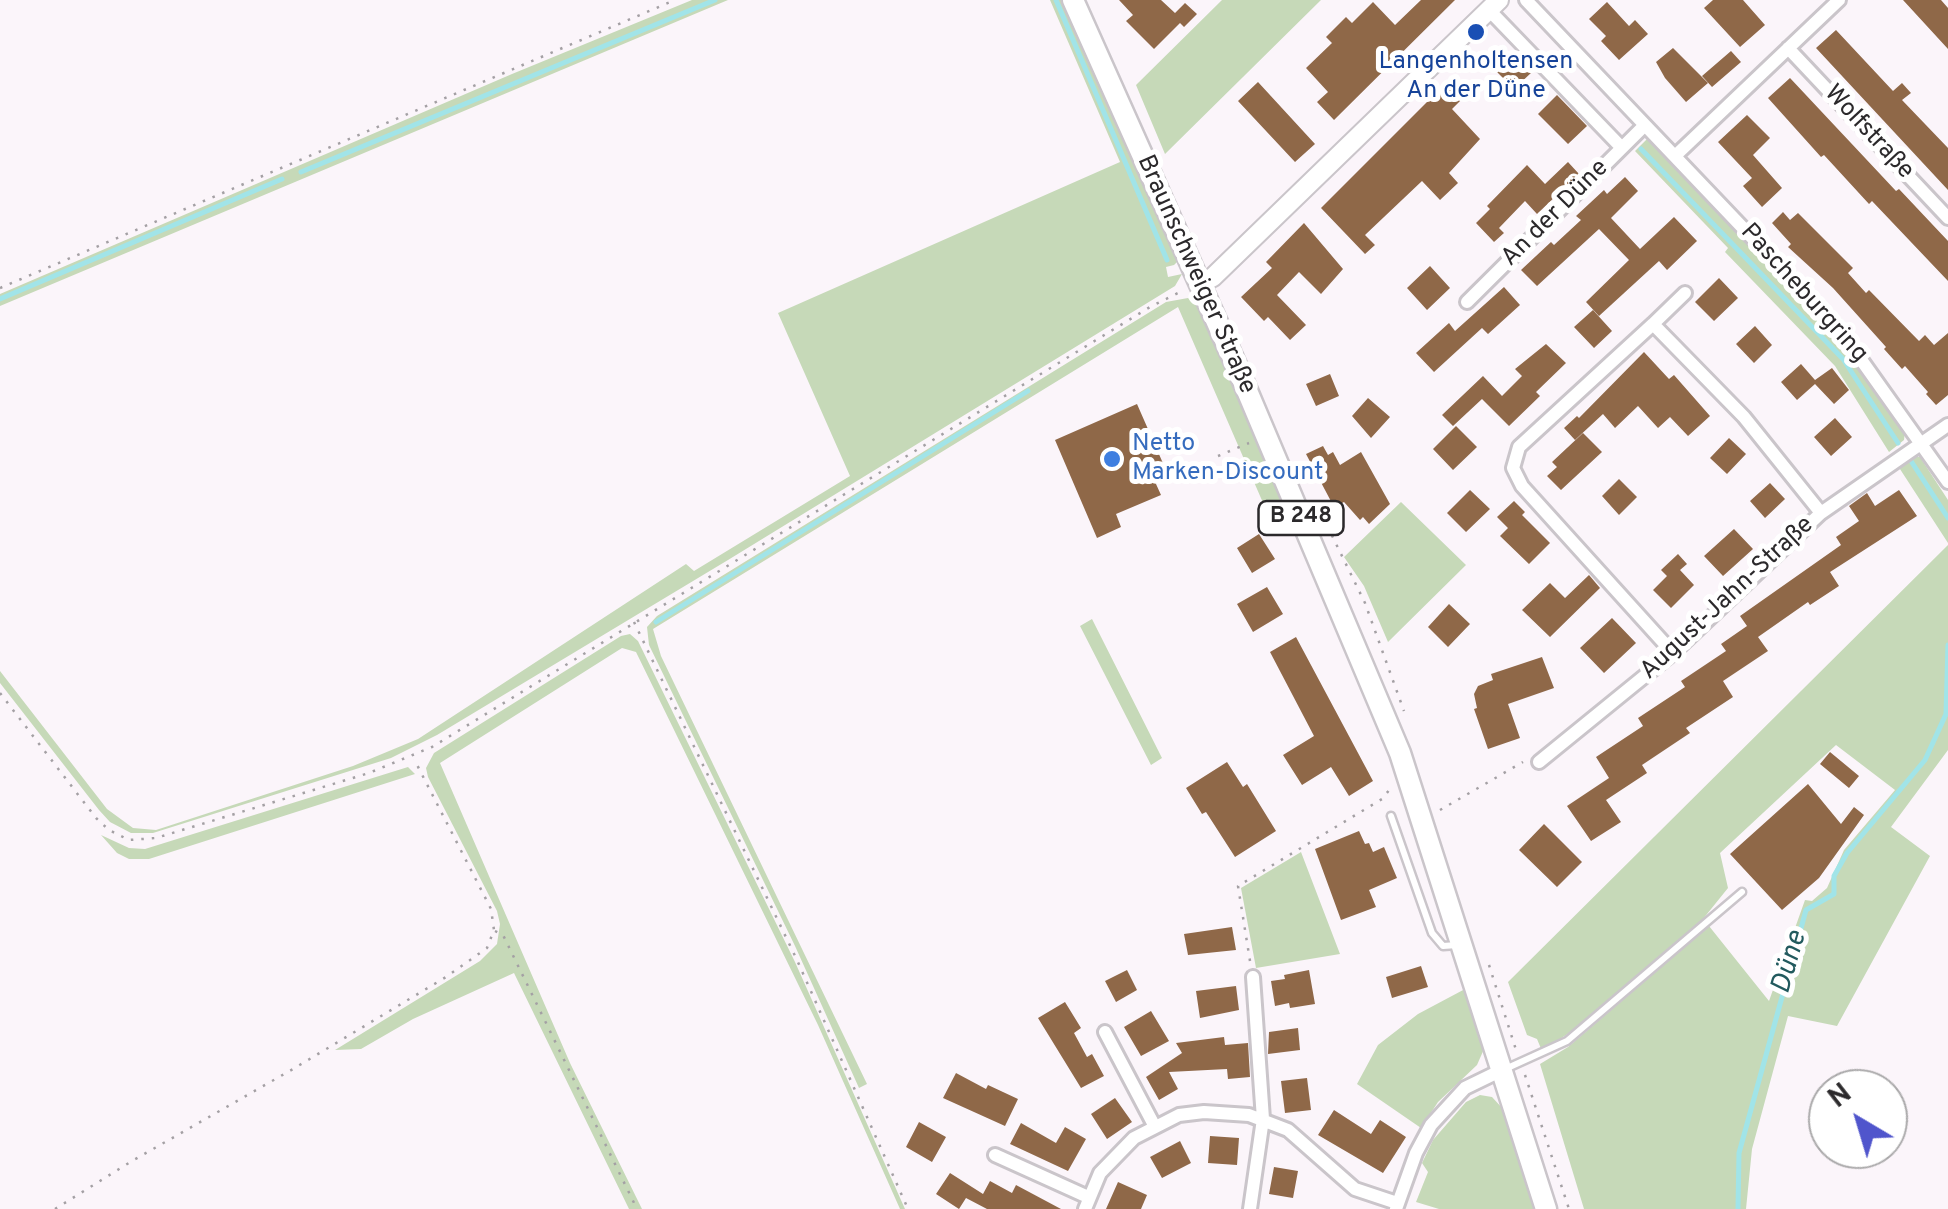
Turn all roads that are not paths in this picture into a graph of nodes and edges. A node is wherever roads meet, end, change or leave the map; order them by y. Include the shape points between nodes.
1 (1073, 0) edge
2 (1526, 0) edge
3 (1839, 0) edge
4 (1494, 5) edge
5 (1788, 48) junction
6 (1645, 125) junction
7 (1622, 148) junction
8 (1675, 156) junction
9 (1948, 218) edge
10 (1200, 284) junction
11 (1684, 292) dead end
12 (1467, 302) dead end
13 (1653, 324) junction
14 (1948, 425) edge
15 (1920, 442) junction
16 (1948, 482) edge
17 (1821, 513) junction
18 (1674, 654) junction
19 (1539, 762) road end
20 (1392, 816) dead end
21 (1742, 892) dead end
22 (1463, 944) junction
23 (1253, 977) road end
24 (1105, 1032) dead end
25 (1512, 1067) junction
26 (1263, 1120) junction
27 (1154, 1125) junction
28 (995, 1155) dead end
29 (1087, 1203) edge
30 (1397, 1206) edge
31 (1250, 1209) edge
32 (1546, 1209) edge

1 - 10 main road, Braunschweiger Straße / B 248
2 - 6 street, Pascheburgring
3 - 5 street
4 - 7 street
4 - 10 street
5 - 8 street
5 - 9 street, Wolfstraße
6 - 7 street, An der Düne
6 - 8 street, Pascheburgring
7 - 12 street, An der Düne
8 - 15 street, Pascheburgring via 1840,330
10 - 22 main road, Braunschweiger Straße / B 248 via 1350,626 1409,777
11 - 13 street
13 - 17 street via 1744,418
13 - 18 street via 1518,447 1513,468
14 - 15 street
15 - 16 street, Pascheburgring
15 - 17 street, August-Jahn-Straße
17 - 18 street, August-Jahn-Straße
18 - 19 street, August-Jahn-Straße
20 - 22 lane via 1432,933 1442,946
21 - 25 lane via 1567,1042
22 - 25 main road, Braunschweiger Straße / B 248
23 - 26 street
24 - 27 street
25 - 30 street via 1465,1088 1431,1125
25 - 32 main road, Braunschweiger Straße / B 248
26 - 27 street via 1204,1112
26 - 30 street via 1288,1130 1355,1188
26 - 31 street
27 - 29 street via 1116,1152
28 - 29 street

